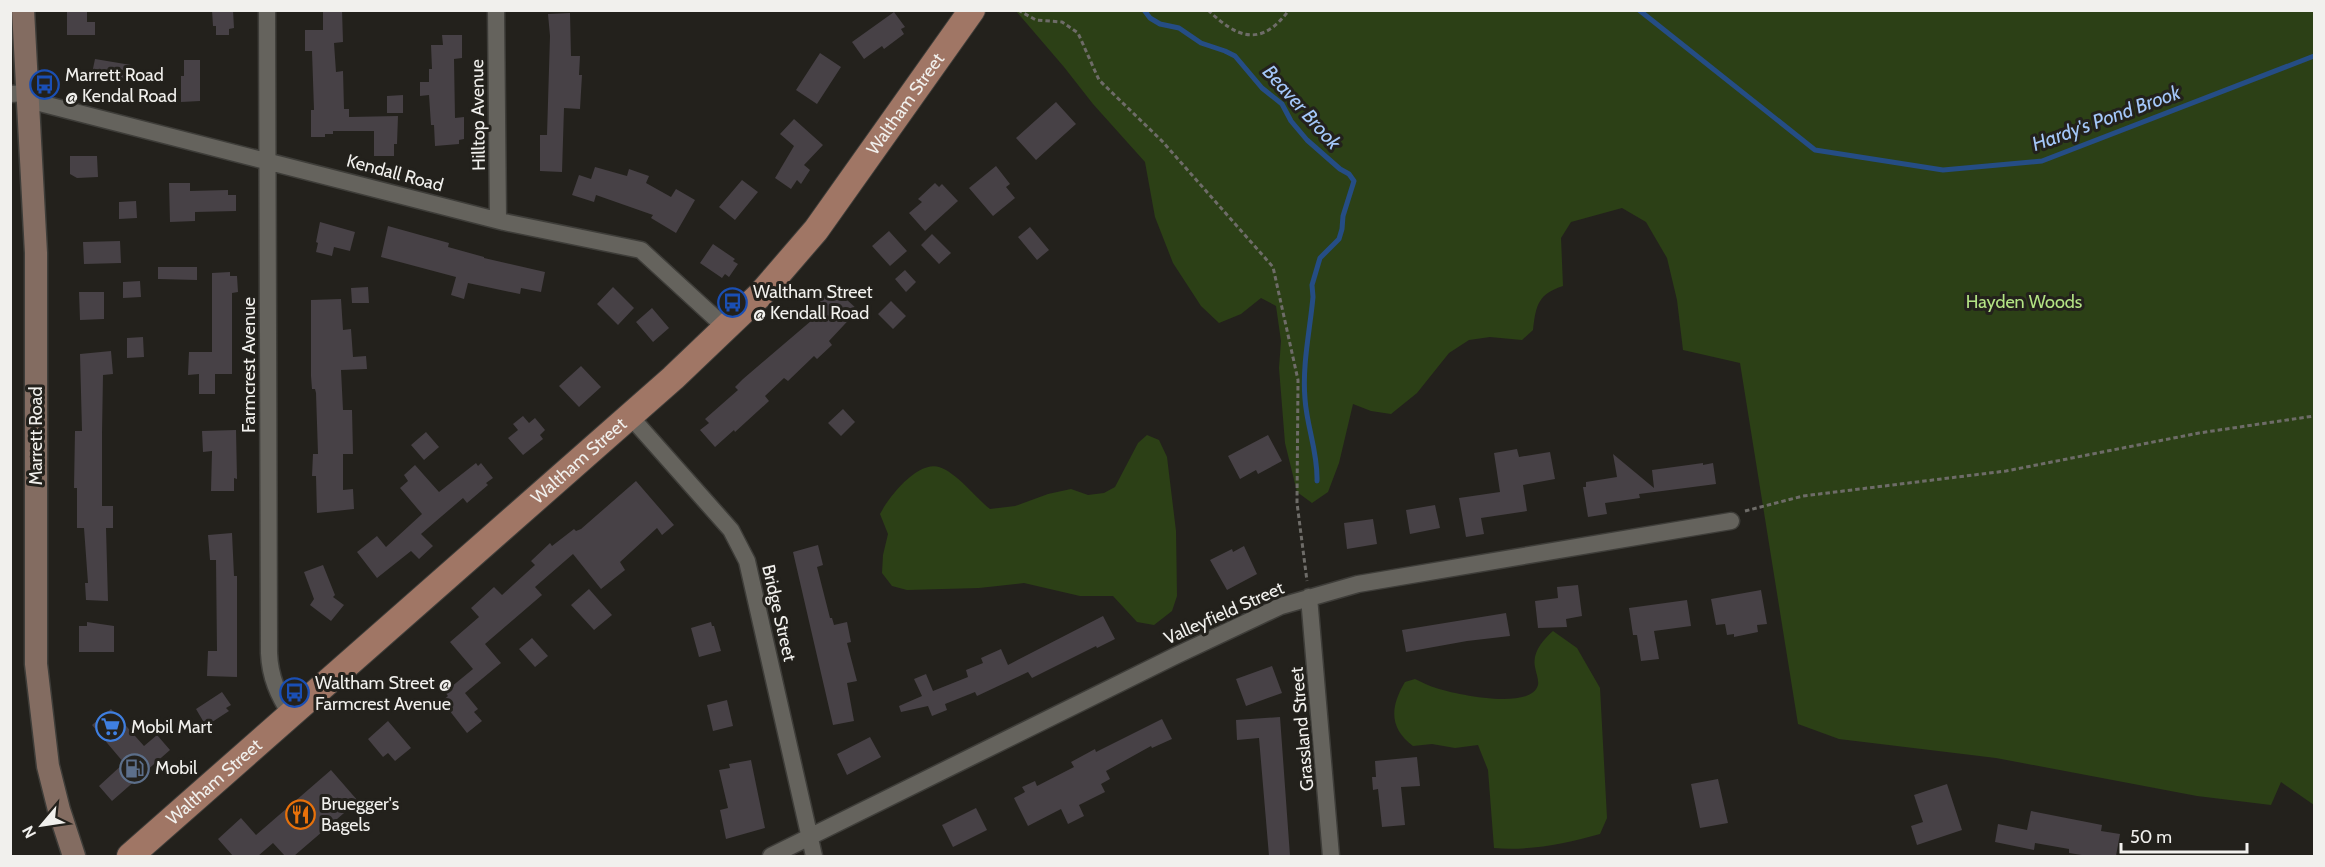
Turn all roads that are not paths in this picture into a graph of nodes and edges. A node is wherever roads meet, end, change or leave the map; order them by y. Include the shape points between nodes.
1 (23, 10) edge
2 (267, 10) edge
3 (496, 10) edge
4 (972, 10) edge
5 (22, 96) edge
6 (268, 160) junction
7 (498, 220) junction
8 (726, 328) junction
9 (630, 416) junction
10 (1731, 521) road end
11 (1309, 597) junction
12 (291, 715) junction
13 (810, 838) junction
14 (74, 856) edge
15 (130, 856) edge
16 (771, 856) edge
17 (814, 856) edge
18 (1331, 856) edge

1 - 5 main road, Marrett Road
2 - 6 street, Farmcrest Avenue
3 - 7 street, Hilltop Avenue
4 - 8 main road, Waltham Street via 816,230
5 - 6 street, Kendall Road
5 - 14 main road, Marrett Road via 36,253 36,664 48,766
6 - 7 street, Kendall Road
6 - 12 street, Farmcrest Avenue via 269,653 272,680
7 - 8 street, Kendall Road via 641,250
8 - 9 main road, Waltham Street
9 - 12 main road, Waltham Street
9 - 13 street, Bridge Street via 731,530 747,561
10 - 11 street, Valleyfield Street via 1358,584
11 - 13 street, Valleyfield Street via 1281,606 1175,656
11 - 18 street, Grassland Street
12 - 15 main road, Waltham Street
13 - 16 street, Valleyfield Street
13 - 17 street, Bridge Street

